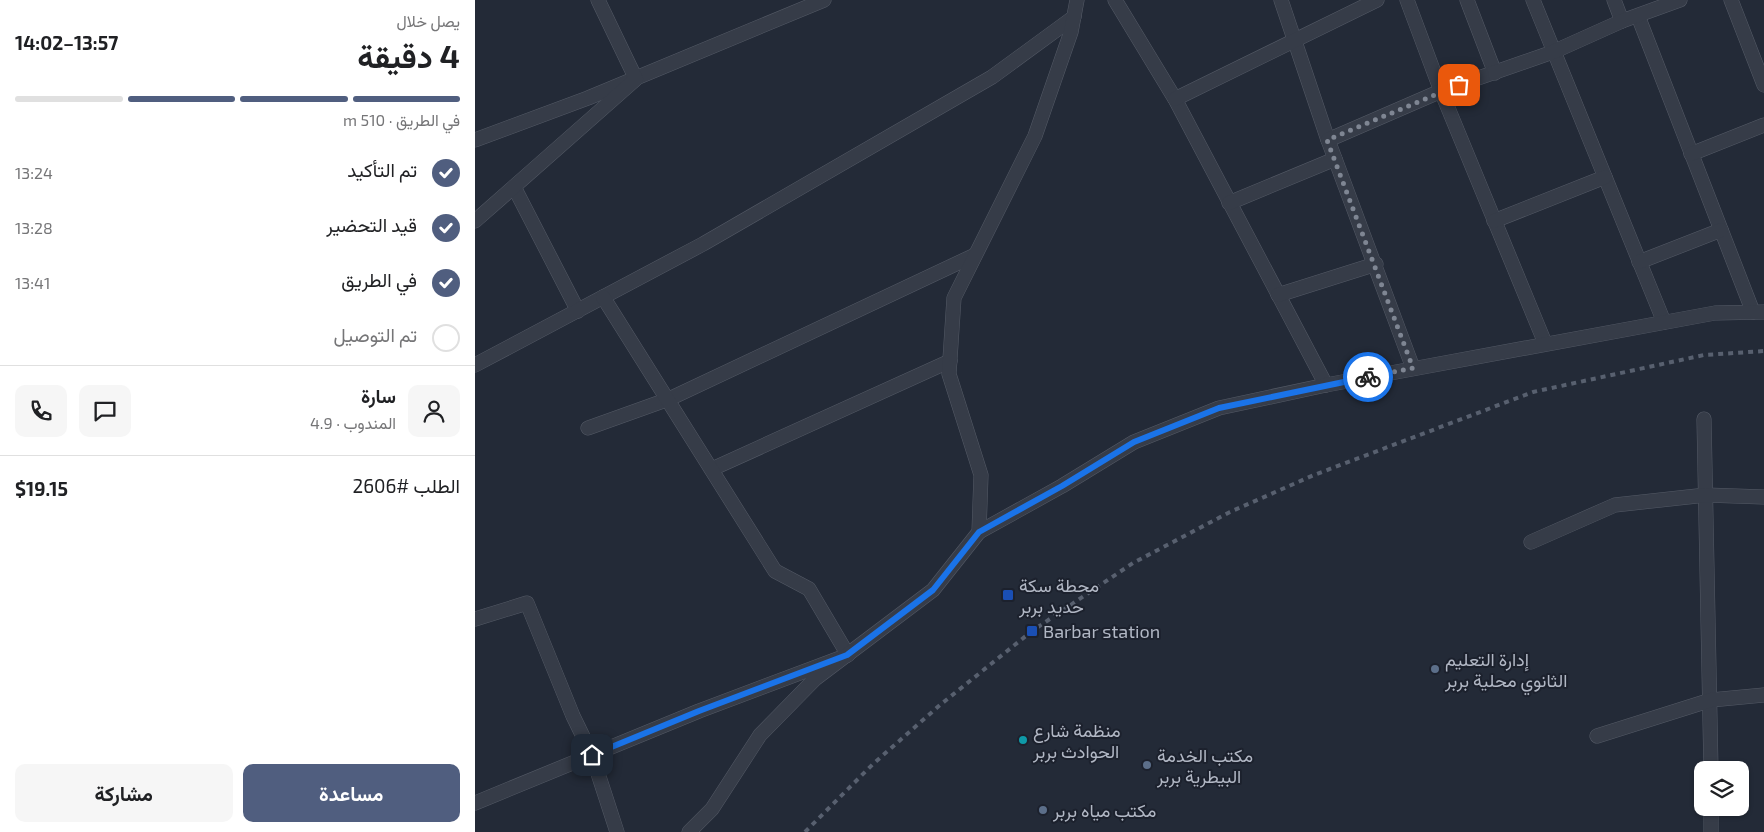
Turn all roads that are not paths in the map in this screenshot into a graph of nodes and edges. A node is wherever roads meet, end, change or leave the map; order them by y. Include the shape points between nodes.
1 (598, 0) edge
2 (823, 0) edge
3 (1077, 0) edge
4 (1115, 0) edge
5 (1281, 0) edge
6 (1377, 0) edge
7 (1407, 0) edge
8 (1467, 0) edge
9 (1533, 0) edge
10 (1614, 0) edge
11 (1731, 0) edge
12 (1675, 1) edge
13 (1638, 16) junction
14 (1074, 17) junction
15 (1622, 21) junction
16 (1295, 40) junction
17 (1553, 52) junction
18 (1495, 73) junction
19 (636, 78) junction
20 (1764, 85) edge
21 (1441, 91) junction
22 (1175, 99) junction
23 (1764, 125) edge
24 (475, 140) edge
25 (1327, 140) junction
26 (1691, 154) junction
27 (1335, 159) junction
28 (1605, 178) junction
29 (514, 187) junction
30 (1229, 203) junction
31 (475, 221) edge
32 (1494, 221) junction
33 (1721, 230) junction
34 (975, 255) junction
35 (1639, 262) junction
36 (1376, 264) junction
37 (1277, 295) junction
38 (603, 297) junction
39 (578, 311) junction
40 (1759, 312) edge
41 (1664, 322) junction
42 (1545, 343) junction
43 (950, 361) junction
44 (475, 365) edge
45 (1413, 368) junction
46 (1327, 385) junction
47 (669, 399) junction
48 (1704, 419) dead end
49 (588, 428) dead end
50 (712, 469) junction
51 (1706, 495) junction
52 (1764, 497) edge
53 (979, 532) junction
54 (1531, 542) dead end
55 (475, 619) edge
56 (847, 655) junction
57 (1764, 695) edge
58 (1711, 700) junction
59 (1597, 736) dead end
60 (592, 755) junction
61 (1711, 761) edge
62 (475, 803) edge
63 (1711, 816) edge
64 (617, 832) edge
65 (689, 832) edge
66 (1711, 832) edge

1 - 19 street
2 - 19 street
3 - 14 street
4 - 22 street
5 - 16 street
6 - 16 street
7 - 21 street
8 - 18 street
9 - 17 street
10 - 15 street
11 - 20 street
12 - 13 street
13 - 15 street
13 - 26 street
14 - 34 street via 1035,136
14 - 38 street via 992,77 703,244
15 - 17 street
16 - 22 street
16 - 25 street
17 - 18 street
17 - 28 street
18 - 21 street
19 - 24 street
19 - 29 street
21 - 25 street
21 - 32 street
22 - 30 street
23 - 26 street
25 - 27 street
26 - 33 street
27 - 30 street
27 - 36 street
28 - 32 street
28 - 35 street
29 - 31 street
29 - 39 street
30 - 37 street
32 - 42 street
33 - 35 street
33 - 40 street
34 - 43 street via 954,298
34 - 47 street
35 - 41 street
36 - 37 street
36 - 45 street
37 - 46 street
38 - 39 street
38 - 47 street
39 - 44 street
40 - 41 street via 1715,313
41 - 42 street
42 - 45 street
43 - 50 street
43 - 53 street via 949,374 981,475
45 - 46 street
46 - 53 street via 1219,408 1134,442
47 - 49 street
47 - 50 street
48 - 51 street
50 - 56 street via 775,571 809,589
51 - 52 street
51 - 54 street via 1615,505
51 - 58 street
53 - 56 street via 933,590
55 - 60 street via 527,602
56 - 60 street
56 - 65 street via 815,679 760,735 712,809
57 - 58 street
58 - 59 street
58 - 61 street
60 - 62 street
60 - 64 street
63 - 66 street

